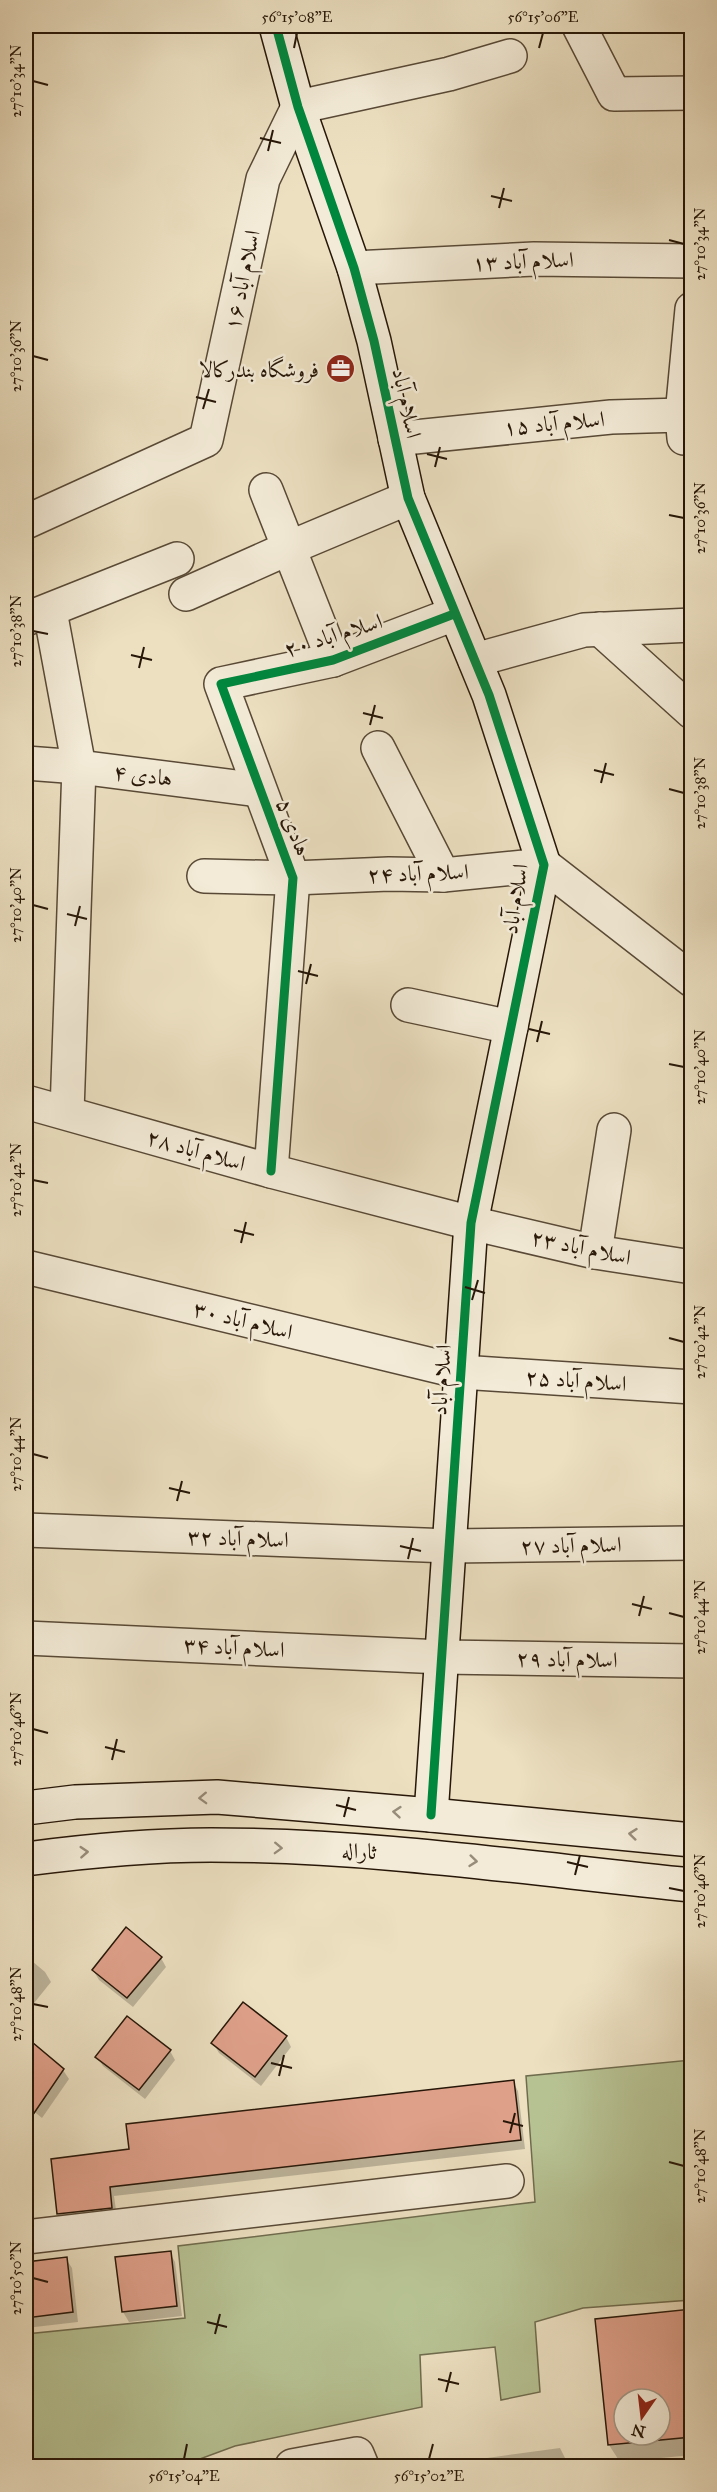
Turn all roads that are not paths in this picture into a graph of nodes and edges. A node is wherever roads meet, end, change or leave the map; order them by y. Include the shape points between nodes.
1 (276, 26) edge
2 (579, 26) edge
3 (510, 56) dead end
4 (692, 93) edge
5 (298, 107) junction
6 (692, 261) edge
7 (354, 268) junction
8 (692, 309) edge
9 (687, 427) edge
10 (395, 439) junction
11 (266, 490) dead end
12 (408, 498) junction
13 (26, 522) edge
14 (289, 548) junction
15 (177, 559) dead end
16 (186, 594) dead end
17 (454, 614) junction
18 (38, 615) edge
19 (692, 625) edge
20 (600, 629) junction
21 (333, 660) junction
22 (475, 660) junction
23 (221, 684) joint
24 (692, 712) edge
25 (378, 748) dead end
26 (26, 763) edge
27 (79, 767) junction
28 (259, 790) junction
29 (544, 864) junction
30 (443, 875) junction
31 (204, 876) dead end
32 (293, 878) junction
33 (692, 980) edge
34 (408, 1005) dead end
35 (510, 1027) junction
36 (26, 1102) edge
37 (67, 1113) junction
38 (614, 1130) dead end
39 (271, 1171) junction
40 (471, 1223) junction
41 (595, 1252) junction
42 (26, 1267) edge
43 (692, 1267) edge
44 (461, 1372) junction
45 (692, 1387) edge
46 (26, 1530) edge
47 (692, 1543) edge
48 (450, 1546) junction
49 (26, 1638) edge
50 (442, 1657) junction
51 (692, 1660) edge
52 (26, 1808) edge
53 (431, 1815) junction
54 (692, 1840) edge
55 (26, 1859) edge
56 (692, 1885) edge
57 (507, 2181) dead end
58 (26, 2237) edge
59 (292, 2466) edge
60 (362, 2466) edge

1 - 5 street, اسلام آباد
2 - 4 street via 614,94
3 - 5 street via 449,74
5 - 7 street, اسلام آباد
5 - 13 street, اسلام آباد ۱۶ via 263,179 206,440
6 - 7 street, اسلام آباد ۱۳ via 534,260
7 - 10 street, اسلام آباد
8 - 9 street
9 - 10 street, اسلام آباد ۱۵ via 611,417
10 - 12 street, اسلام آباد
11 - 14 street
12 - 14 street
12 - 17 street, اسلام آباد
14 - 16 street
14 - 21 street
15 - 18 street
17 - 21 street, اسلام آباد ۲۰
17 - 22 street, اسلام آباد
18 - 27 street
19 - 20 street
20 - 22 street
20 - 24 street
21 - 23 street, اسلام آباد ۲۰
22 - 29 street, اسلام آباد
23 - 28 street, هادی ۵
25 - 30 street
26 - 27 street, هادی ۴
27 - 28 street, هادی ۴
27 - 37 street
28 - 32 street, هادی ۵
29 - 30 street, اسلام آباد ۲۴
29 - 33 street
29 - 35 street, اسلام آباد
30 - 32 street, اسلام آباد ۲۴
31 - 32 street, اسلام آباد ۲۴
32 - 39 street
34 - 35 street
35 - 40 street, اسلام آباد
36 - 37 street, اسلام آباد ۲۸
37 - 39 street, اسلام آباد ۲۸
38 - 41 street
39 - 40 street, اسلام آباد ۲۸
40 - 41 street, اسلام آباد ۲۳
40 - 44 street, اسلام آباد
41 - 43 street, اسلام آباد ۲۳
42 - 44 street, اسلام آباد ۳۰
44 - 45 street, اسلام آباد ۲۵
44 - 48 street, اسلام آباد
46 - 48 street, اسلام آباد ۳۲
47 - 48 street, اسلام آباد ۲۷
48 - 50 street, اسلام آباد
49 - 50 street, اسلام آباد ۳۴
50 - 51 street, اسلام آباد ۲۹
50 - 53 street, اسلام آباد
53 -> 52 street, ثاراله via 217,1797 75,1802
54 -> 53 street, ثاراله
55 -> 56 street, ثاراله via 77,1852 211,1845 402,1853
57 - 58 street
59 - 60 street via 357,2454

